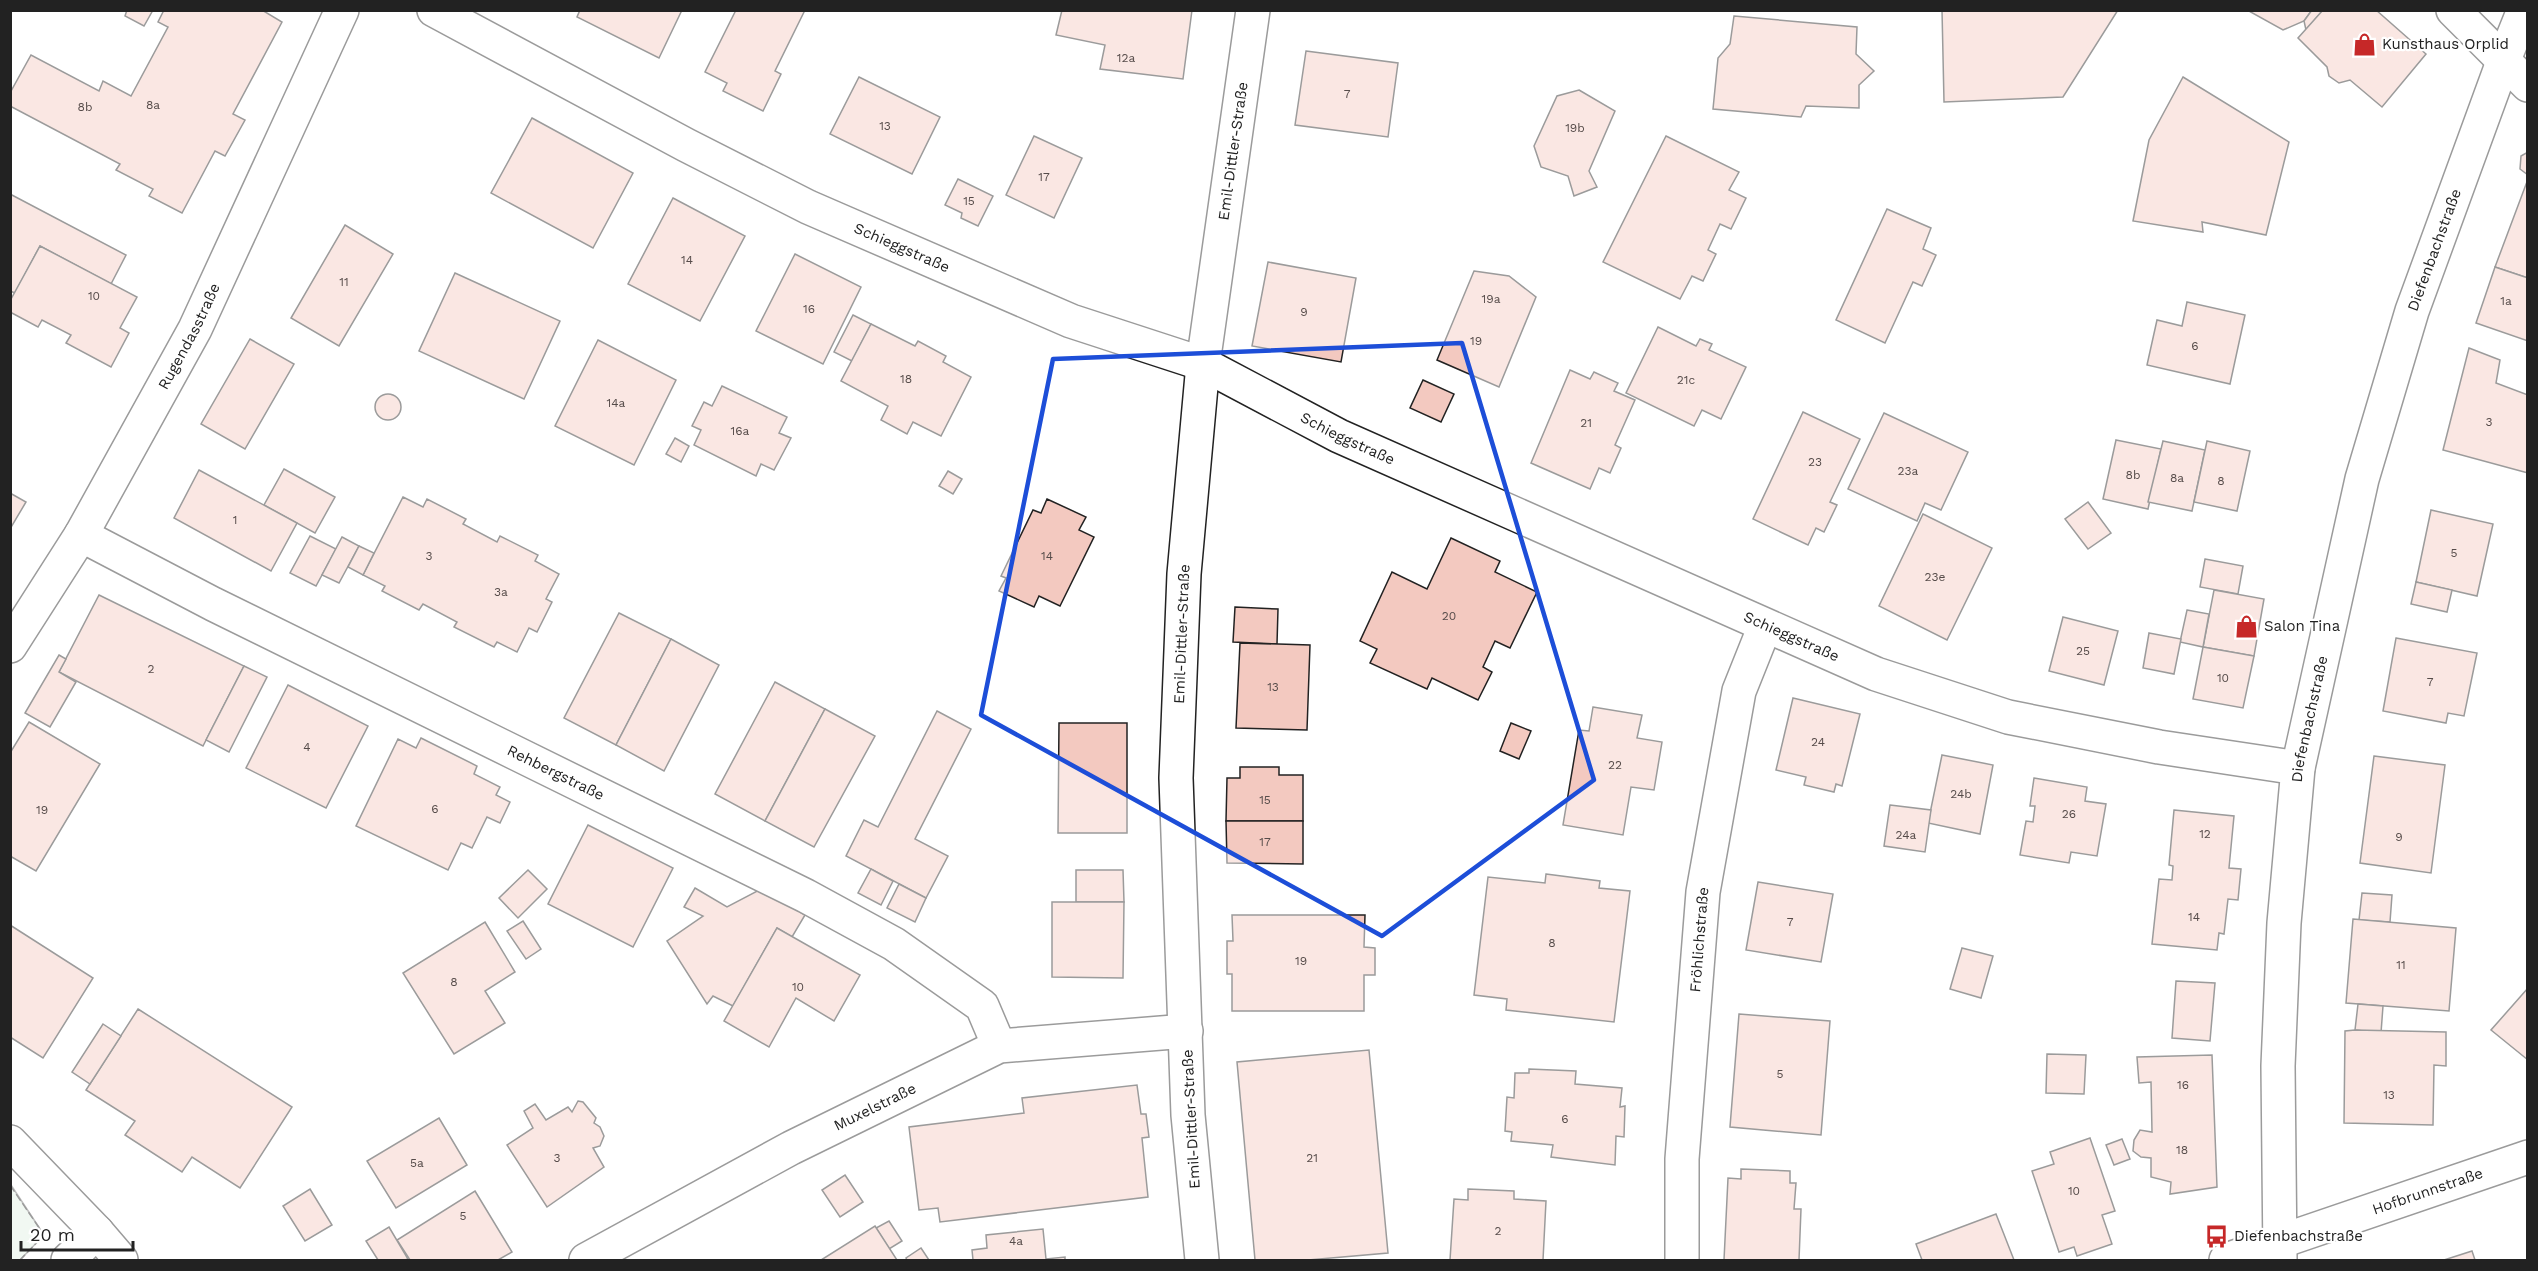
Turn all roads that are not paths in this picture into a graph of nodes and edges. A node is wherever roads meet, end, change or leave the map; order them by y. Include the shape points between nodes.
1 (342, 10) edge
2 (434, 10) edge
3 (1253, 10) edge
4 (2453, 10) edge
5 (2524, 10) edge
6 (2503, 62) junction
7 (2528, 85) edge
8 (1203, 364) junction
9 (81, 535) junction
10 (1765, 626) junction
11 (10, 646) edge
12 (2298, 768) junction
13 (1186, 1031) junction
14 (999, 1046) junction
15 (10, 1143) edge
16 (2528, 1157) edge
17 (97, 1232) junction
18 (2279, 1252) edge
19 (68, 1260) edge
20 (121, 1260) edge
21 (586, 1260) edge
22 (1202, 1260) edge
23 (1682, 1260) edge
24 (2226, 1260) edge

1 - 9 street, Rugendasstraße via 195,329
2 - 8 street, Schieggstraße via 808,207 1071,321
3 - 8 street, Emil-Dittler-Straße
4 - 6 street
5 - 6 street, Diefenbachstraße
6 - 7 street
6 - 12 street, Diefenbachstraße via 2412,311 2362,479
8 - 10 street, Schieggstraße via 1339,436
8 - 13 street, Emil-Dittler-Straße via 1184,574 1176,778
9 - 11 street, Rugendasstraße
9 - 14 street, Rehbergstraße via 806,896 894,944 982,1006
10 - 12 street, Schieggstraße via 1876,674 2008,717 2159,747
10 - 23 street, Fröhlichstraße via 1739,690 1703,892 1682,1159
12 - 18 street, Diefenbachstraße via 2284,923 2278,1066
13 - 14 street, Muxelstraße
13 - 22 street, Emil-Dittler-Straße via 1188,1115
14 - 21 street, Muxelstraße via 791,1148
15 - 17 street
16 - 18 street, Hofbrunnstraße
17 - 19 street
17 - 20 street
18 - 24 street, Hofbrunnstraße

